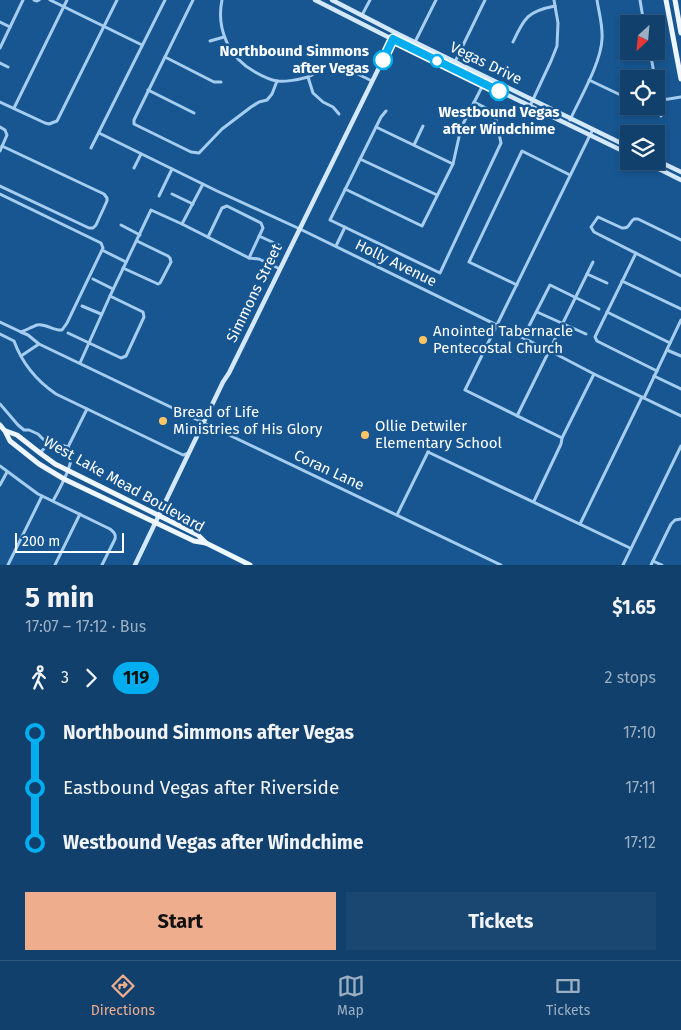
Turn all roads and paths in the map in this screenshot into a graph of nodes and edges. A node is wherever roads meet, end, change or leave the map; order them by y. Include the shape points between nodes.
1 (23, 0) edge
2 (34, 0) edge
3 (39, 0) edge
4 (50, 0) edge
5 (67, 0) edge
6 (117, 0) edge
7 (165, 0) edge
8 (193, 0) edge
9 (222, 0) edge
10 (315, 0) edge
11 (332, 0) edge
12 (370, 0) edge
13 (436, 0) edge
14 (485, 0) edge
15 (554, 0) edge
16 (597, 0) edge
17 (640, 0) edge
18 (666, 0) edge
19 (675, 0) edge
20 (555, 6) junction
21 (64, 7) junction
22 (362, 15) junction
23 (642, 15) edge
24 (0, 22) edge
25 (10, 27) junction
26 (104, 27) junction
27 (396, 33) junction
28 (681, 33) edge
29 (224, 37) junction
30 (393, 39) junction
31 (210, 41) dead end
32 (415, 42) junction
33 (513, 42) dead end
34 (142, 45) junction
35 (0, 48) edge
36 (165, 57) junction
37 (0, 62) edge
38 (455, 62) junction
39 (8, 67) dead end
40 (452, 68) junction
41 (308, 77) junction
42 (487, 77) junction
43 (681, 79) edge
44 (589, 80) junction
45 (277, 81) junction
46 (372, 81) junction
47 (221, 82) dead end
48 (483, 84) junction
49 (148, 90) junction
50 (620, 95) edge
51 (681, 97) edge
52 (533, 100) junction
53 (665, 100) edge
54 (0, 102) edge
55 (474, 102) junction
56 (530, 106) junction
57 (14, 108) junction
58 (386, 111) dead end
59 (194, 113) dead end
60 (339, 114) dead end
61 (570, 118) junction
62 (568, 124) junction
63 (423, 126) dead end
64 (376, 127) junction
65 (0, 128) edge
66 (593, 129) junction
67 (99, 133) junction
68 (590, 136) junction
69 (620, 142) edge
70 (414, 145) junction
71 (2, 146) junction
72 (91, 148) dead end
73 (0, 150) edge
74 (620, 150) edge
75 (141, 154) junction
76 (360, 159) junction
77 (453, 164) junction
78 (665, 164) edge
79 (134, 168) dead end
80 (172, 169) junction
81 (661, 170) edge
82 (681, 172) edge
83 (570, 175) junction
84 (681, 180) edge
85 (203, 184) junction
86 (0, 186) edge
87 (345, 189) junction
88 (0, 194) edge
89 (172, 194) dead end
90 (438, 195) junction
91 (159, 196) dead end
92 (193, 204) junction
93 (182, 224) junction
94 (121, 225) dead end
95 (345, 227) junction
96 (300, 229) junction
97 (140, 234) junction
98 (259, 236) junction
99 (208, 238) junction
100 (681, 240) edge
101 (137, 241) junction
102 (281, 246) dead end
103 (336, 246) junction
104 (104, 251) dead end
105 (636, 254) junction
106 (249, 258) junction
107 (126, 262) junction
108 (593, 262) dead end
109 (123, 268) junction
110 (280, 269) junction
111 (587, 274) junction
112 (681, 276) edge
113 (93, 279) dead end
114 (622, 281) junction
115 (607, 283) dead end
116 (517, 285) junction
117 (113, 289) junction
118 (110, 296) junction
119 (576, 298) junction
120 (82, 306) dead end
121 (599, 309) dead end
122 (681, 309) edge
123 (537, 312) junction
124 (607, 312) junction
125 (101, 314) junction
126 (681, 320) edge
127 (0, 322) edge
128 (563, 324) junction
129 (497, 326) junction
130 (528, 328) dead end
131 (676, 330) junction
132 (21, 332) junction
133 (681, 332) edge
134 (68, 333) dead end
135 (0, 334) edge
136 (586, 334) dead end
137 (88, 342) junction
138 (670, 343) junction
139 (38, 344) junction
140 (667, 350) junction
141 (550, 351) junction
142 (21, 356) junction
143 (681, 356) edge
144 (80, 363) junction
145 (657, 370) junction
146 (594, 374) junction
147 (654, 376) junction
148 (681, 389) edge
149 (643, 398) junction
150 (0, 404) edge
151 (88, 409) junction
152 (517, 416) junction
153 (681, 416) edge
154 (204, 423) junction
155 (0, 425) edge
156 (5, 431) junction
157 (562, 438) junction
158 (48, 444) junction
159 (430, 444) dead end
160 (681, 446) edge
161 (68, 447) junction
162 (428, 452) junction
163 (189, 453) junction
164 (40, 454) junction
165 (0, 466) edge
166 (67, 470) junction
167 (8, 472) junction
168 (64, 479) junction
169 (0, 485) edge
170 (99, 486) junction
171 (96, 494) junction
172 (42, 496) junction
173 (53, 501) junction
174 (534, 501) junction
175 (80, 514) junction
176 (397, 515) junction
177 (159, 516) junction
178 (681, 519) edge
179 (156, 523) junction
180 (580, 524) junction
181 (206, 543) junction
182 (630, 548) junction
183 (653, 561) junction
184 (8, 565) edge
185 (55, 565) edge
186 (102, 565) edge
187 (135, 565) edge
188 (250, 565) edge
189 (501, 565) edge
190 (622, 565) edge
191 (651, 565) edge
192 (662, 565) edge

1 - 25 street
2 - 3 street
4 - 21 street
5 - 21 street
6 - 26 street
7 - 34 street
8 - 36 street
9 - 29 street
10 - 30 main road, Vegas Drive
11 - 22 main road, Vegas Drive
12 - 22 street
13 - 32 street
14 - 38 street
15 - 20 street
16 - 44 street via 602,39
17 - 23 street
18 - 43 main road
19 - 28 main road
20 - 33 street via 528,16
20 - 52 street via 557,46
21 - 26 street
21 - 57 street
22 - 27 main road, Vegas Drive
24 - 25 street
25 - 35 street
26 - 34 street
26 - 57 street via 57,121 45,123
27 - 30 main road, Simmons Street
27 - 32 main road, Vegas Drive
29 - 31 street
29 - 45 street via 239,60
30 - 40 main road, Vegas Drive
30 - 46 main road, Simmons Street
32 - 38 main road, Vegas Drive
34 - 67 street
36 - 47 street via 214,82
36 - 49 street
37 - 39 street
38 - 40 street
38 - 42 main road, Vegas Drive
40 - 48 main road, Vegas Drive
41 - 45 street
41 - 46 street via 332,63
41 - 60 street via 313,93
42 - 48 street
42 - 52 main road, Vegas Drive
44 - 50 street
44 - 61 street
45 - 49 street via 267,100 251,107 222,129 199,153 134,124
46 - 96 main road, Simmons Street
48 - 55 street
48 - 56 main road, Vegas Drive
49 - 59 street
51 - 53 street
52 - 56 street
52 - 61 main road, Vegas Drive
54 - 57 street
55 - 77 street via 461,128
55 - 95 street via 495,116 501,143 440,273
56 - 62 main road, Vegas Drive
58 - 64 street
61 - 62 street
61 - 66 main road, Vegas Drive
62 - 68 main road, Vegas Drive
63 - 70 street
64 - 70 street
64 - 76 street
65 - 71 street via 7,132
66 - 68 street
66 - 69 main road, Vegas Drive
67 - 72 street
67 - 75 street, Holly Avenue
68 - 74 main road, Vegas Drive
68 - 83 street
70 - 77 street
71 - 73 street
71 - 86 street via 104,194 107,201 96,225 89,228
75 - 79 street
75 - 80 street, Holly Avenue
76 - 87 street
76 - 90 street
77 - 90 street
78 - 82 main road
80 - 85 street, Holly Avenue
80 - 91 street
81 - 84 main road
83 - 116 street
83 - 116 street via 522,151 469,262
85 - 92 street
85 - 96 street, Holly Avenue
87 - 90 street via 422,226
87 - 95 street via 330,220
88 - 132 street via 101,243 103,248 62,330 39,325
89 - 92 street
92 - 93 street
93 - 97 street via 152,210
93 - 99 street
94 - 97 street
95 - 103 street
96 - 103 street, Holly Avenue
96 - 110 main road, Simmons Street
97 - 101 street
98 - 99 street via 263,228 261,223 227,206 222,208
98 - 102 street
98 - 106 street
99 - 106 street
100 - 105 street via 638,219 632,220 626,229 598,217 596,219 592,227 594,232
101 - 107 street
101 - 109 street via 168,256 170,262 160,283
103 - 129 street, Holly Avenue
104 - 107 street
105 - 112 street
105 - 114 street
106 - 110 street
107 - 109 street
108 - 111 street
109 - 117 street
110 - 154 main road, Simmons Street
111 - 115 street
111 - 119 street
113 - 117 street
114 - 122 street
114 - 124 street
116 - 129 street
117 - 118 street
118 - 125 street
118 - 137 street via 144,314 126,356 121,358
119 - 121 street
119 - 123 street via 550,285
119 - 128 street
120 - 125 street
123 - 128 street
123 - 130 street
124 - 138 street
124 - 145 street via 595,336 597,341
125 - 137 street
126 - 131 street
127 - 132 street, Coran Lane
128 - 136 street
128 - 141 street
129 - 141 street, Holly Avenue
129 - 152 street via 465,390
131 - 133 street
131 - 138 street
132 - 139 street, Coran Lane
134 - 137 street
135 - 142 street via 14,341
137 - 144 street
138 - 140 street
139 - 142 street
139 - 144 street, Coran Lane
140 - 143 street
140 - 145 street
141 - 146 street, Holly Avenue
141 - 152 street
142 - 151 street via 28,369 47,388
144 - 154 street, Coran Lane
145 - 147 street
146 - 149 street, Holly Avenue
146 - 157 street
147 - 148 street
147 - 149 street
149 - 153 street, Holly Avenue
149 - 180 street
150 - 158 street via 18,425 38,434
151 - 161 street
151 - 163 street via 182,454
152 - 157 street
154 - 163 main road, Simmons Street
154 - 176 street, Coran Lane
155 - 156 main road, West Lake Mead Boulevard
156 - 164 main road, West Lake Mead Boulevard via 17,435
156 - 168 main road, West Lake Mead Boulevard via 10,441
157 - 174 street
158 - 161 street
158 - 164 street
159 - 162 street
160 - 182 street
161 - 166 street via 71,458
162 - 174 street
162 - 176 street
163 - 177 main road, Simmons Street
164 - 166 main road, West Lake Mead Boulevard
165 - 167 street
166 - 168 street
166 - 170 main road, West Lake Mead Boulevard
167 - 169 street
167 - 172 street
168 - 171 main road, West Lake Mead Boulevard
168 - 173 street
170 - 171 main road
170 - 177 main road, West Lake Mead Boulevard
171 - 179 main road, West Lake Mead Boulevard
172 - 173 street
172 - 184 street
173 - 175 street
174 - 180 street
175 - 185 street
175 - 186 street via 115,534
176 - 189 street, Coran Lane
177 - 179 main road, Simmons Street
177 - 181 main road, West Lake Mead Boulevard via 198,535
178 - 183 street via 671,524
179 - 181 main road, West Lake Mead Boulevard via 194,541
179 - 187 main road, Simmons Street
180 - 182 street
181 - 188 main road, West Lake Mead Boulevard
182 - 190 street
183 - 191 street
183 - 192 street

